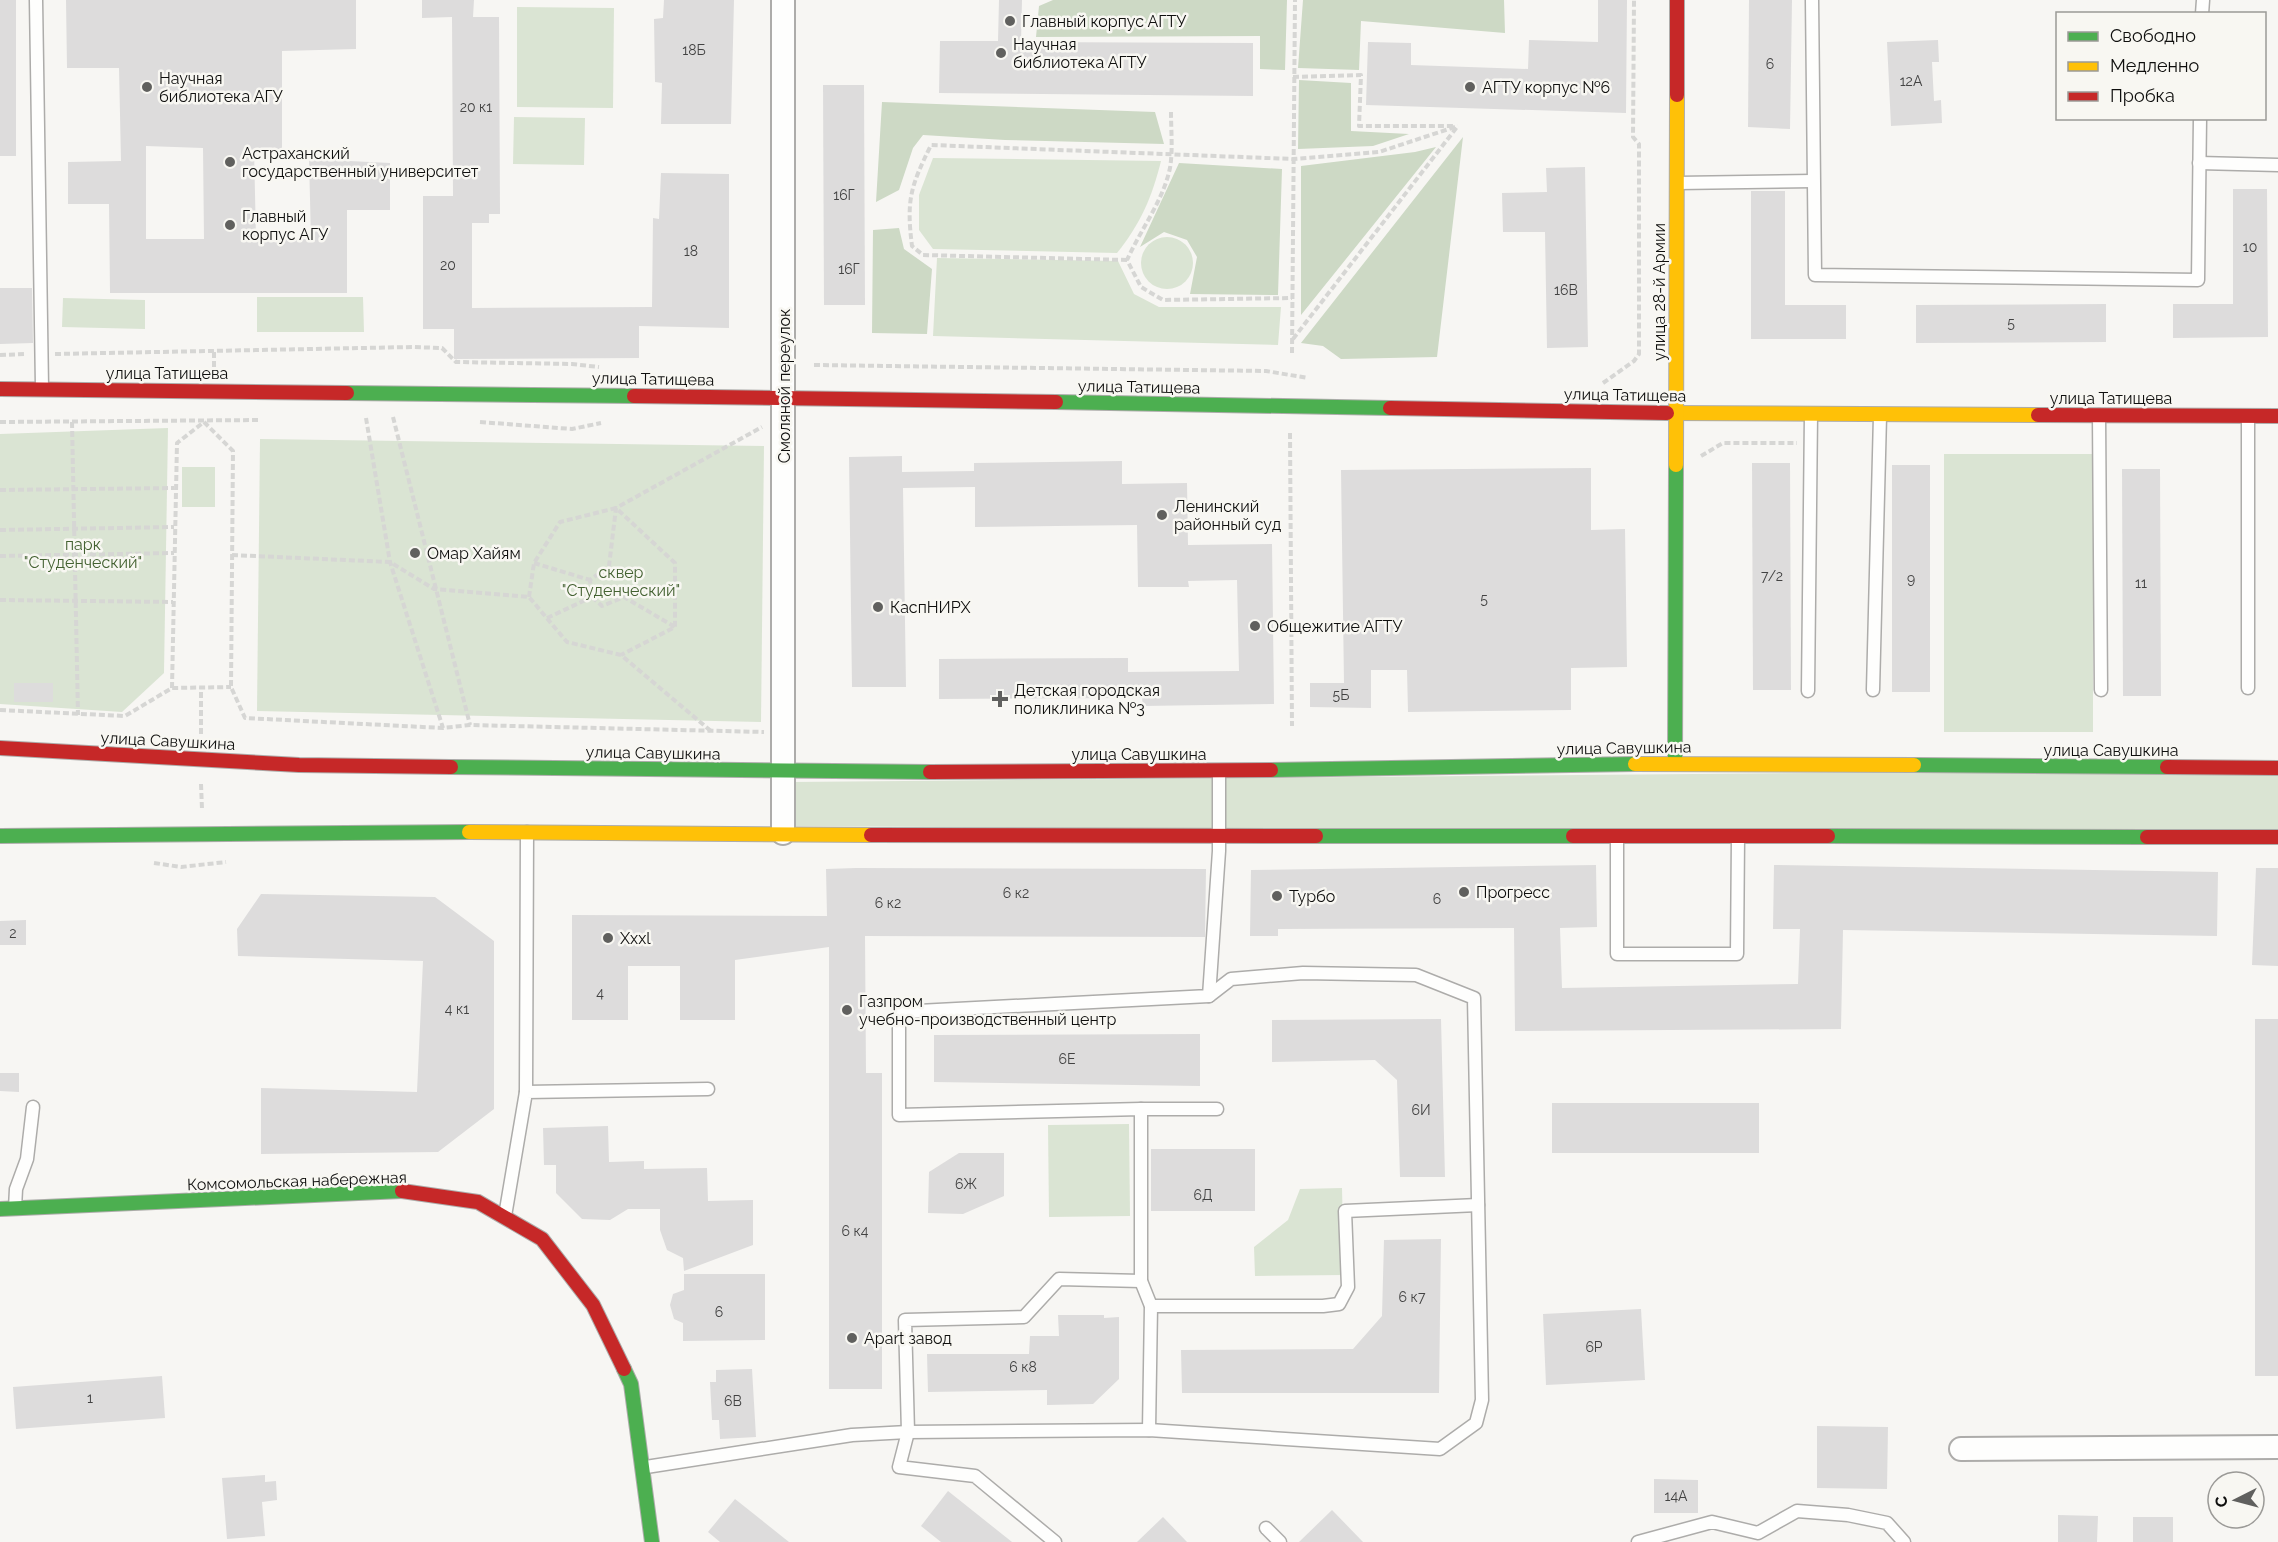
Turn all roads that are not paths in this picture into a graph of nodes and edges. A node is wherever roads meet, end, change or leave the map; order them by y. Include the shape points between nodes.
1 (36, 0) edge
2 (783, 0) edge
3 (1677, 0) edge
4 (1812, 0) edge
5 (2200, 120) edge
6 (2199, 163) junction
7 (2278, 165) edge
8 (1813, 181) junction
9 (1676, 183) junction
10 (0, 389) edge
11 (42, 389) junction
12 (784, 397) junction
13 (1676, 413) junction
14 (1811, 413) junction
15 (1880, 414) junction
16 (2099, 415) junction
17 (2248, 416) junction
18 (2278, 416) edge
19 (2248, 688) dead end
20 (1873, 690) dead end
21 (2101, 690) dead end
22 (1808, 691) dead end
23 (0, 748) edge
24 (1675, 763) junction
25 (2278, 768) edge
26 (1219, 771) junction
27 (785, 772) junction
28 (527, 831) junction
29 (783, 833) junction
30 (1220, 834) junction
31 (1617, 835) junction
32 (1738, 835) junction
33 (0, 836) edge
34 (2278, 837) edge
35 (1209, 996) junction
36 (708, 1089) dead end
37 (526, 1092) junction
38 (33, 1107) dead end
39 (1141, 1109) junction
40 (1217, 1109) dead end
41 (1478, 1205) junction
42 (0, 1209) edge
43 (15, 1209) junction
44 (505, 1217) junction
45 (1141, 1281) junction
46 (1151, 1306) junction
47 (1149, 1430) junction
48 (908, 1432) junction
49 (2278, 1447) edge
50 (1961, 1449) dead end
51 (644, 1467) junction
52 (1266, 1528) dead end
53 (652, 1542) edge
54 (1055, 1542) edge
55 (1280, 1542) edge
56 (1638, 1542) edge
57 (1904, 1542) edge

1 - 11 lane
2 - 12 street, Смоляной переулок
3 - 9 main road, улица 28-й Армии
4 - 8 lane
5 - 6 lane
6 - 7 lane
6 - 8 lane via 2198,280 1815,275
8 - 9 lane
9 - 13 main road, улица 28-й Армии
10 - 11 main road, улица Татищева
11 - 12 main road, улица Татищева
12 - 13 main road, улица Татищева
12 - 27 street, Смоляной переулок
13 - 14 main road, улица Татищева
13 - 24 main road, улица 28-й Армии
14 - 15 main road, улица Татищева
14 - 22 lane
15 - 16 main road, улица Татищева
15 - 20 lane
16 - 17 main road, улица Татищева
16 - 21 lane
17 - 18 main road, улица Татищева
17 - 19 lane
23 - 27 main road, улица Савушкина via 299,765
24 - 25 main road, улица Савушкина
24 - 26 main road, улица Савушкина
26 - 27 main road, улица Савушкина
26 - 30 lane
27 - 29 street, Смоляной переулок
28 - 29 main road
28 - 33 main road
28 - 37 lane
29 - 30 main road
30 - 31 main road
30 - 35 lane
31 - 32 main road
31 - 32 lane via 1617,954 1737,954
32 - 34 main road
35 - 39 lane via 899,1012 899,1115
35 - 41 lane via 1231,979 1303,973 1416,975 1474,998
36 - 37 lane
37 - 44 lane
38 - 43 lane via 27,1159 16,1189
39 - 40 lane
39 - 45 lane
41 - 46 lane via 1345,1211 1348,1287 1339,1304
41 - 47 lane via 1482,1400 1476,1423 1440,1449
42 - 43 main road, Комсомольская набережная
43 - 44 main road, Комсомольская набережная via 409,1191 478,1202
44 - 51 main road, Комсомольская набережная via 542,1239 593,1305 631,1384
45 - 46 lane
45 - 48 lane via 1059,1279 1024,1317 905,1320
46 - 47 lane
47 - 48 lane
48 - 51 lane via 852,1435
48 - 54 lane via 899,1467 975,1476
49 - 50 street
51 - 53 main road, Комсомольская набережная
52 - 55 lane
56 - 57 lane via 1712,1522 1758,1533 1797,1511 1887,1523

